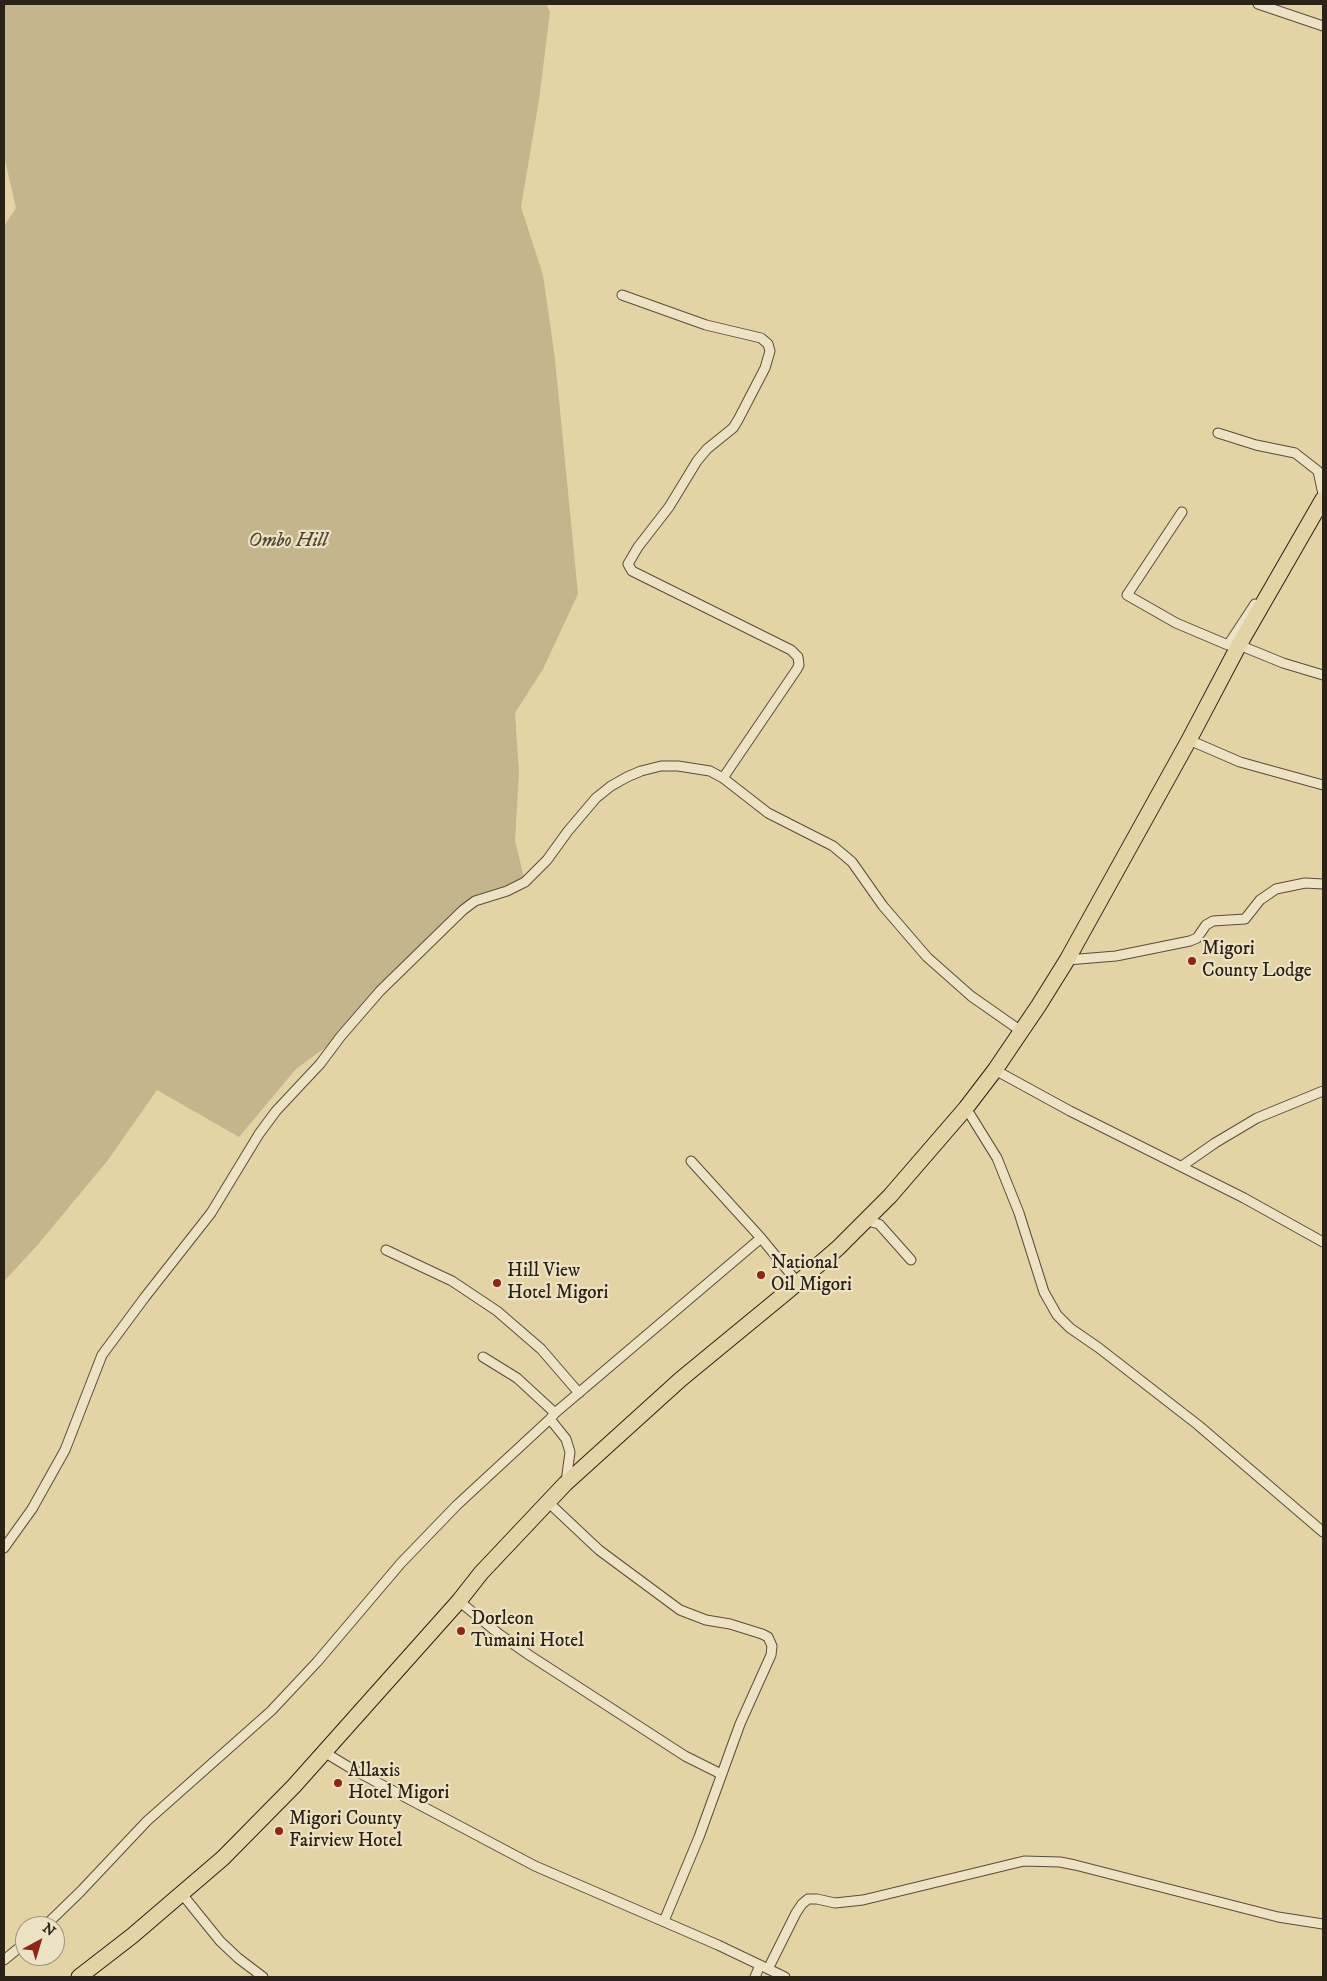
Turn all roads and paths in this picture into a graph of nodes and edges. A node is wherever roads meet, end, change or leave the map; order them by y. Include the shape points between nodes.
1 (1258, 4) edge
2 (1323, 26) edge
3 (622, 295) dead end
4 (1218, 433) dead end
5 (1323, 494) edge
6 (1323, 499) edge
7 (1182, 512) dead end
8 (1239, 645) junction
9 (1323, 675) edge
10 (1189, 740) junction
11 (723, 778) junction
12 (1323, 785) edge
13 (1323, 884) edge
14 (1067, 960) junction
15 (1022, 1032) junction
16 (996, 1070) junction
17 (1323, 1091) edge
18 (966, 1108) junction
19 (691, 1161) dead end
20 (1182, 1166) junction
21 (867, 1221) junction
22 (761, 1238) junction
23 (1323, 1242) edge
24 (386, 1250) dead end
25 (911, 1260) dead end
26 (798, 1283) junction
27 (483, 1357) dead end
28 (579, 1393) junction
29 (552, 1416) junction
30 (565, 1484) junction
31 (548, 1502) junction
32 (1323, 1532) edge
33 (4, 1548) edge
34 (459, 1600) junction
35 (324, 1752) junction
36 (721, 1774) junction
37 (182, 1894) junction
38 (55, 1916) edge
39 (664, 1921) junction
40 (1323, 1924) edge
41 (15, 1951) edge
42 (4, 1960) edge
43 (764, 1967) junction
44 (79, 1977) edge
45 (263, 1977) edge
46 (755, 1977) edge
47 (785, 1977) edge

1 - 2 street
3 - 11 street via 706,325 761,338 770,351 765,368 733,428 697,460 628,564 632,571 791,650 798,657 797,669
4 - 5 street via 1296,453 1318,471
6 - 7 street via 1228,645 1176,623 1127,595
6 - 8 highway
8 - 9 street
8 - 10 highway
10 - 12 street via 1240,762
10 - 14 highway
11 - 15 street via 768,813 842,852 926,957 971,996
11 - 33 street via 696,768 661,766 611,786 596,798 531,877 517,887 469,904 380,991 276,1111 211,1213 102,1355 65,1450 32,1509
13 - 14 street via 1306,883 1276,889 1260,900 1244,919 1213,921 1197,938 1116,956
14 - 15 highway
15 - 16 highway
16 - 18 highway
16 - 20 street
17 - 20 street via 1257,1118
18 - 21 highway
18 - 32 street via 1000,1165 1044,1292 1056,1315 1198,1425
19 - 22 street
20 - 23 street
21 - 25 street via 879,1224
21 - 26 highway
22 - 26 street
22 - 28 street
24 - 28 street via 452,1281 497,1311 541,1348
26 - 30 highway via 681,1380
27 - 29 street via 517,1378
28 - 29 street
29 - 30 street via 569,1448
29 - 38 street via 457,1505 271,1711 147,1821
30 - 31 highway
31 - 34 highway
31 - 36 street via 599,1550 680,1610 762,1634 769,1639 771,1655
34 - 35 highway
34 - 36 street via 529,1655 685,1756
35 - 37 highway via 252,1829
35 - 39 street via 535,1866
36 - 39 street
37 - 44 highway
37 - 45 street via 220,1941
39 - 43 street
40 - 43 street via 1278,1916 1075,1865 1024,1861 864,1900 835,1903 808,1899
41 - 42 street
43 - 46 street
43 - 47 street

